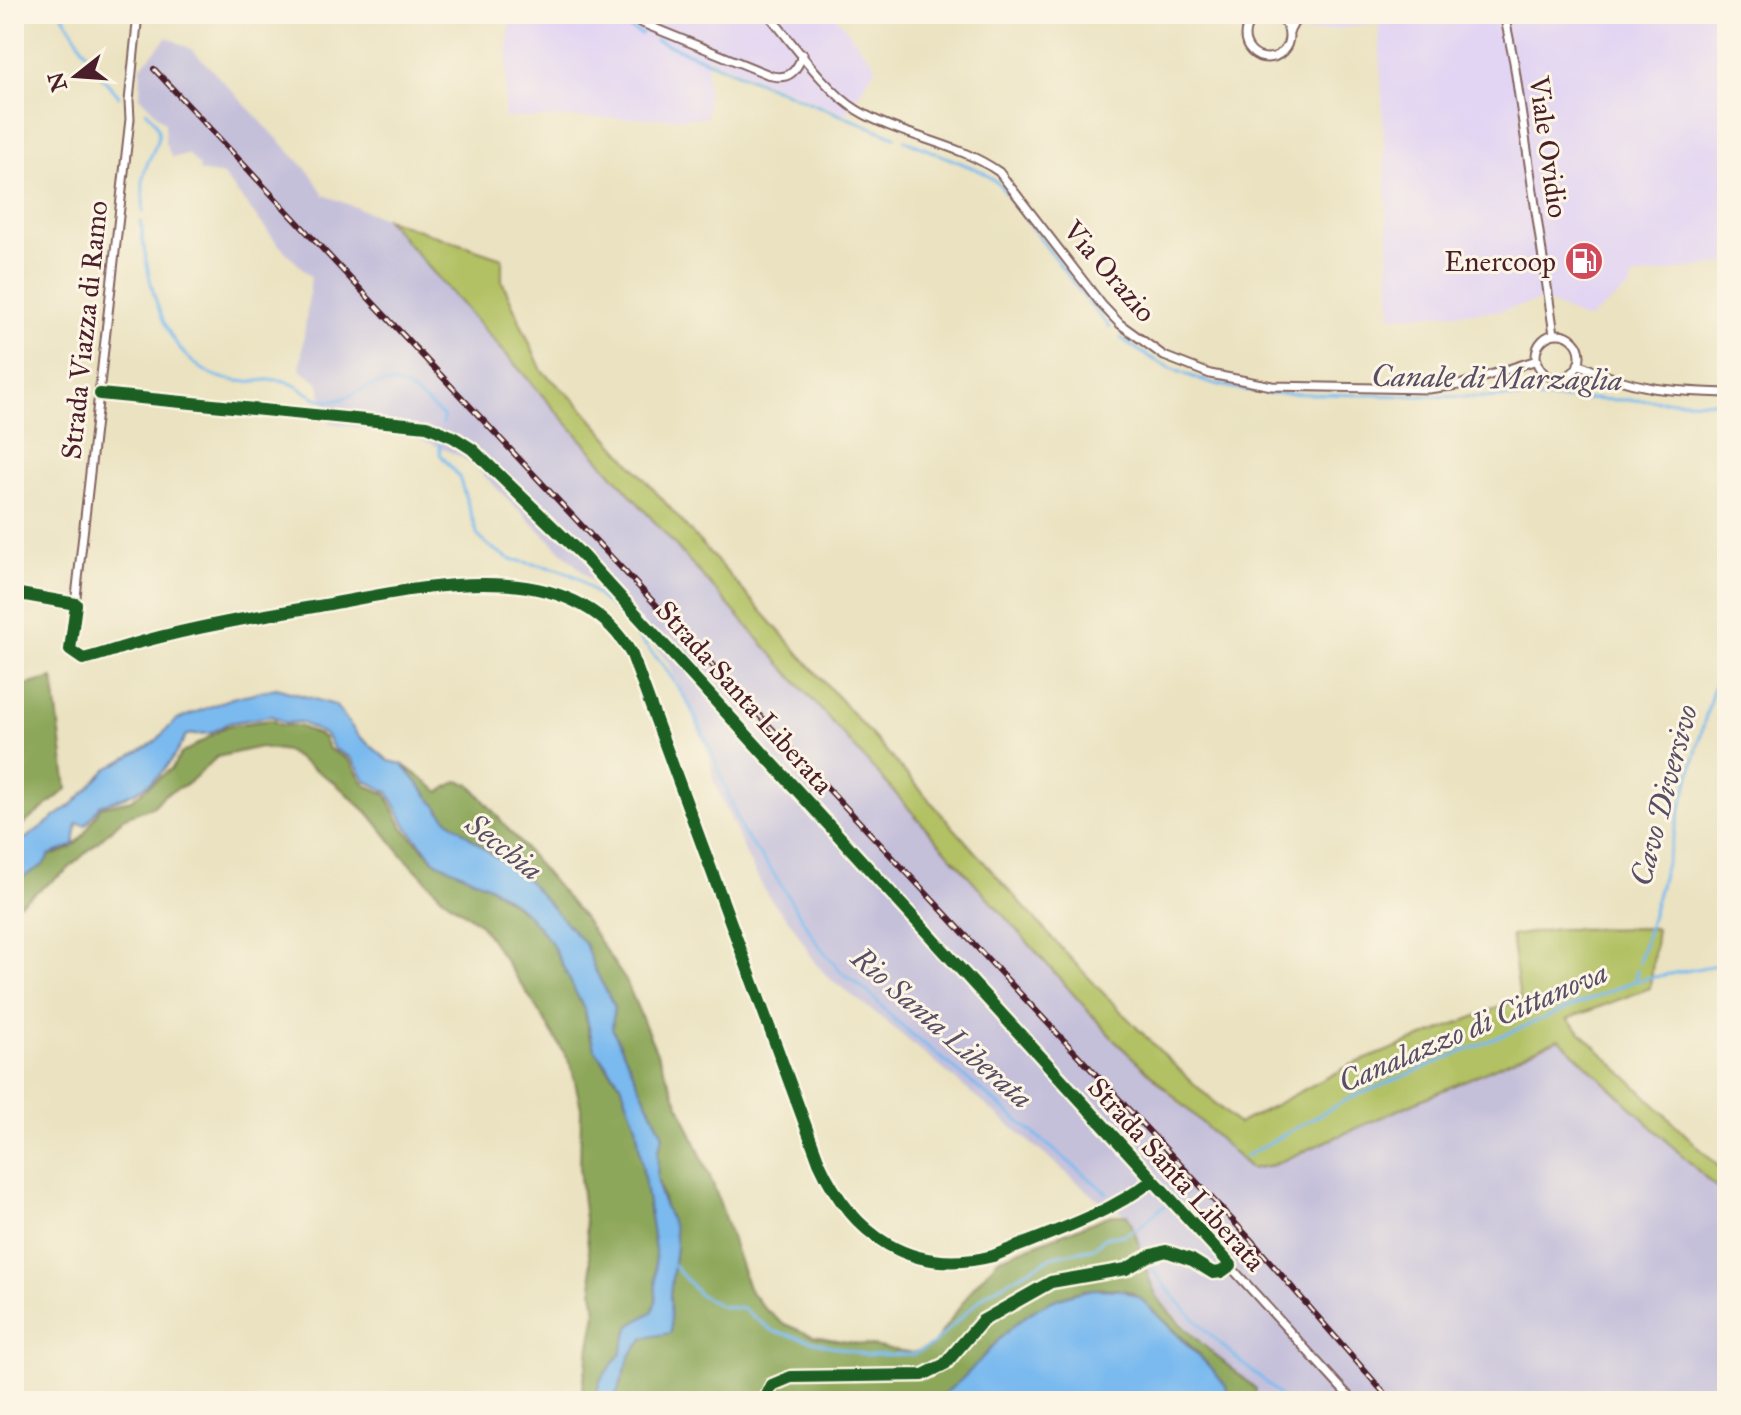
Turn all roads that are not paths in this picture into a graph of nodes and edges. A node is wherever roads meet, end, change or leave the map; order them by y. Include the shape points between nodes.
1 (138, 14) edge
2 (620, 14) edge
3 (644, 14) edge
4 (768, 14) edge
5 (1299, 14) edge
6 (1504, 14) edge
7 (1278, 15) edge
8 (643, 24) junction
9 (1289, 34) junction
10 (803, 54) junction
11 (1554, 334) junction
12 (1537, 360) junction
13 (1578, 364) junction
14 (1727, 393) edge
15 (100, 394) junction
16 (14, 593) edge
17 (76, 604) junction
18 (70, 650) dead end
19 (1353, 1401) edge

1 - 15 street, Strada Viazza di Ramo
2 - 8 street
3 - 8 street
4 - 10 street, Via Orazio
5 - 9 street
6 - 11 street, Viale Ovidio
7 - 9 street
7 - 9 street via 1260,15 1248,24 1245,41 1250,51 1264,59 1276,57
8 - 10 street via 778,77 794,72
10 - 12 street, Via Orazio via 855,109 999,172 1112,316 1137,339 1176,361 1258,384 1428,389 1459,385
11 - 12 street via 1542,341
11 - 13 street via 1576,344
12 - 13 street via 1543,372 1556,377 1569,374
13 - 14 street via 1628,385
15 - 17 street, Strada Viazza di Ramo
15 - 19 street, Strada Santa Liberata via 427,426 463,442 582,555
16 - 17 street
17 - 18 street, Strada Viazza di Ramo

